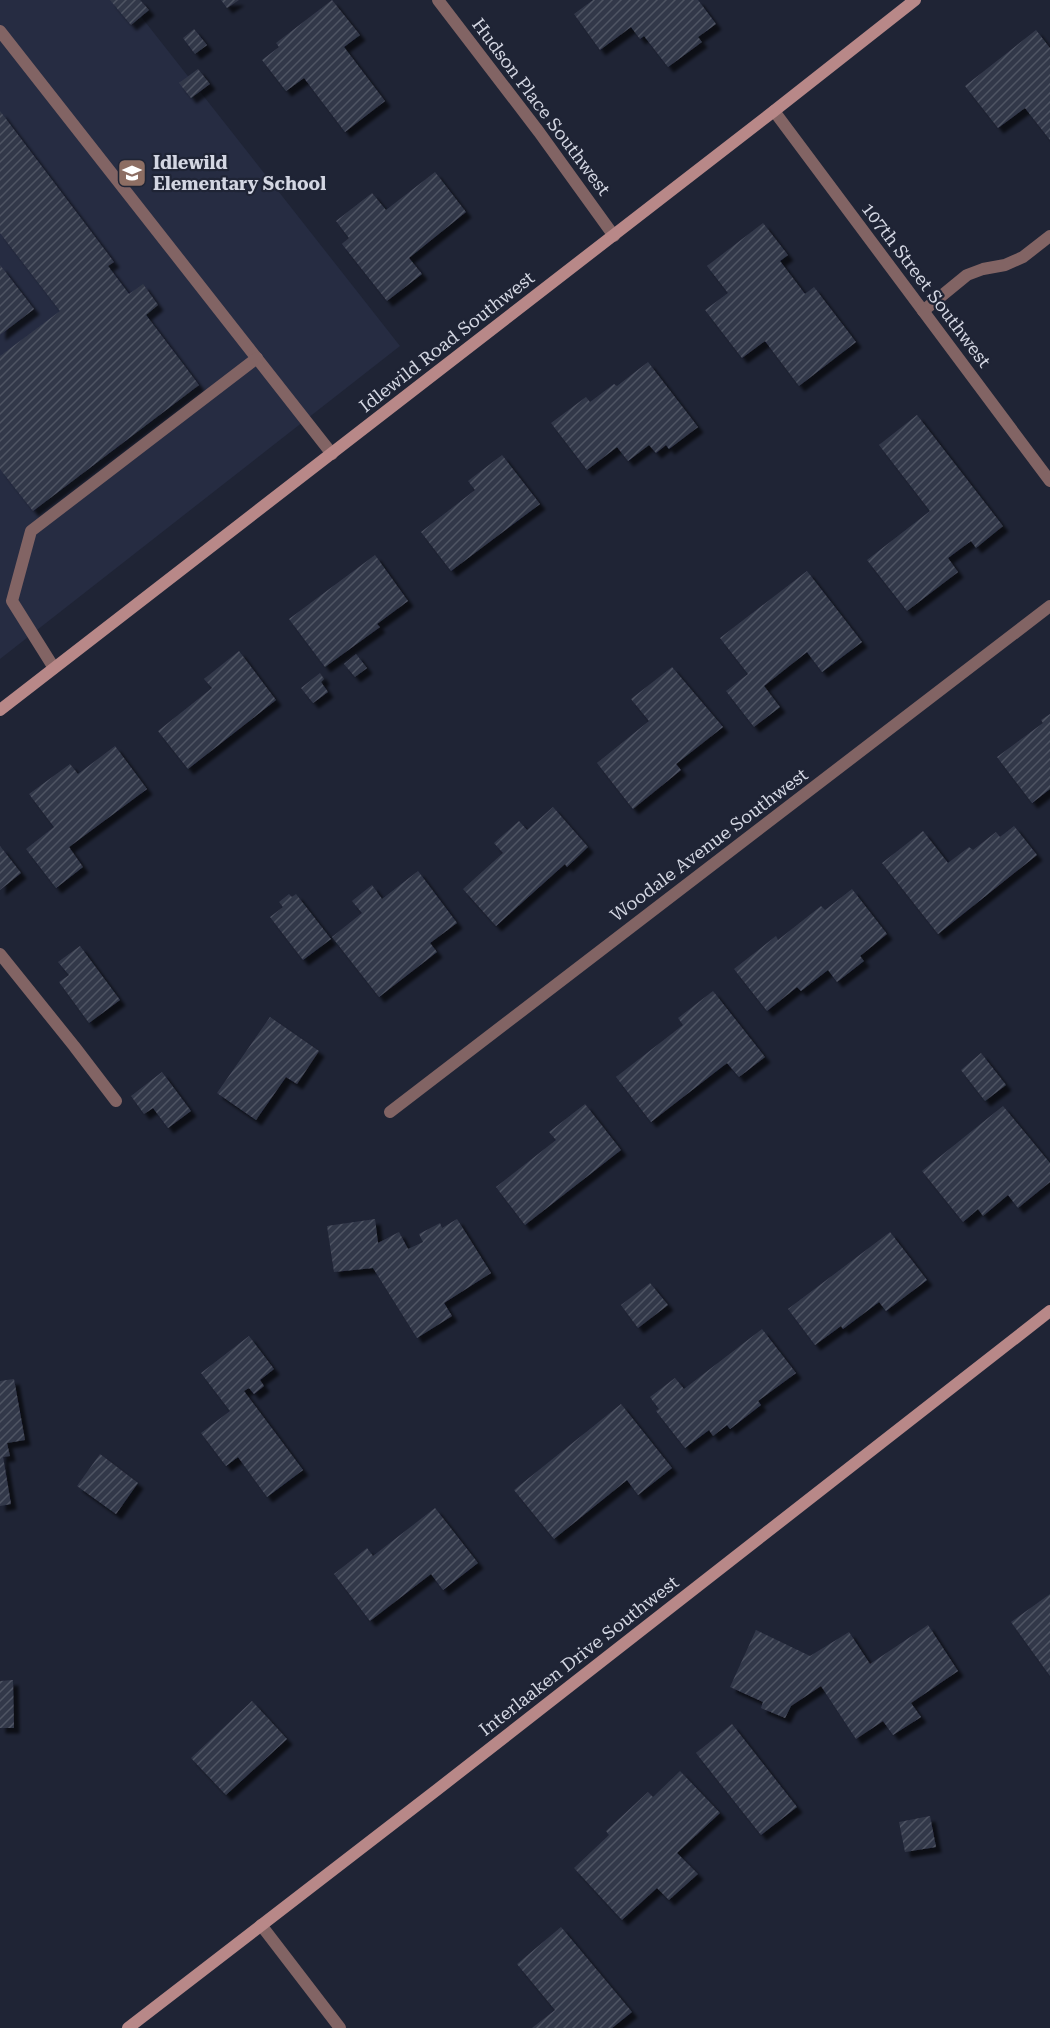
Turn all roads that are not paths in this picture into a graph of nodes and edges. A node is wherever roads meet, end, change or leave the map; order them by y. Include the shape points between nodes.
1 (438, 0) edge
2 (915, 0) edge
3 (0, 31) edge
4 (774, 111) junction
5 (614, 236) junction
6 (1050, 236) edge
7 (923, 311) junction
8 (257, 358) junction
9 (332, 454) junction
10 (1050, 481) edge
11 (1050, 606) edge
12 (54, 668) junction
13 (0, 710) edge
14 (0, 954) edge
15 (116, 1101) dead end
16 (390, 1112) dead end
17 (1050, 1311) edge
18 (261, 1925) junction
19 (128, 2028) edge
20 (340, 2028) edge

1 - 5 street, Hudson Place Southwest
2 - 4 street, Idlewild Road Southwest
3 - 8 street
4 - 5 street, Idlewild Road Southwest
4 - 7 street, 107th Street Southwest
5 - 9 street, Idlewild Road Southwest
6 - 7 street via 1023,257 967,275
7 - 10 street, 107th Street Southwest
8 - 9 street
8 - 12 street via 31,531 12,601
9 - 12 street, Idlewild Road Southwest
11 - 16 street, Woodale Avenue Southwest
12 - 13 street, Idlewild Road Southwest
14 - 15 street
17 - 18 street, Interlaaken Drive Southwest
18 - 19 street, Interlaaken Drive Southwest
18 - 20 street

